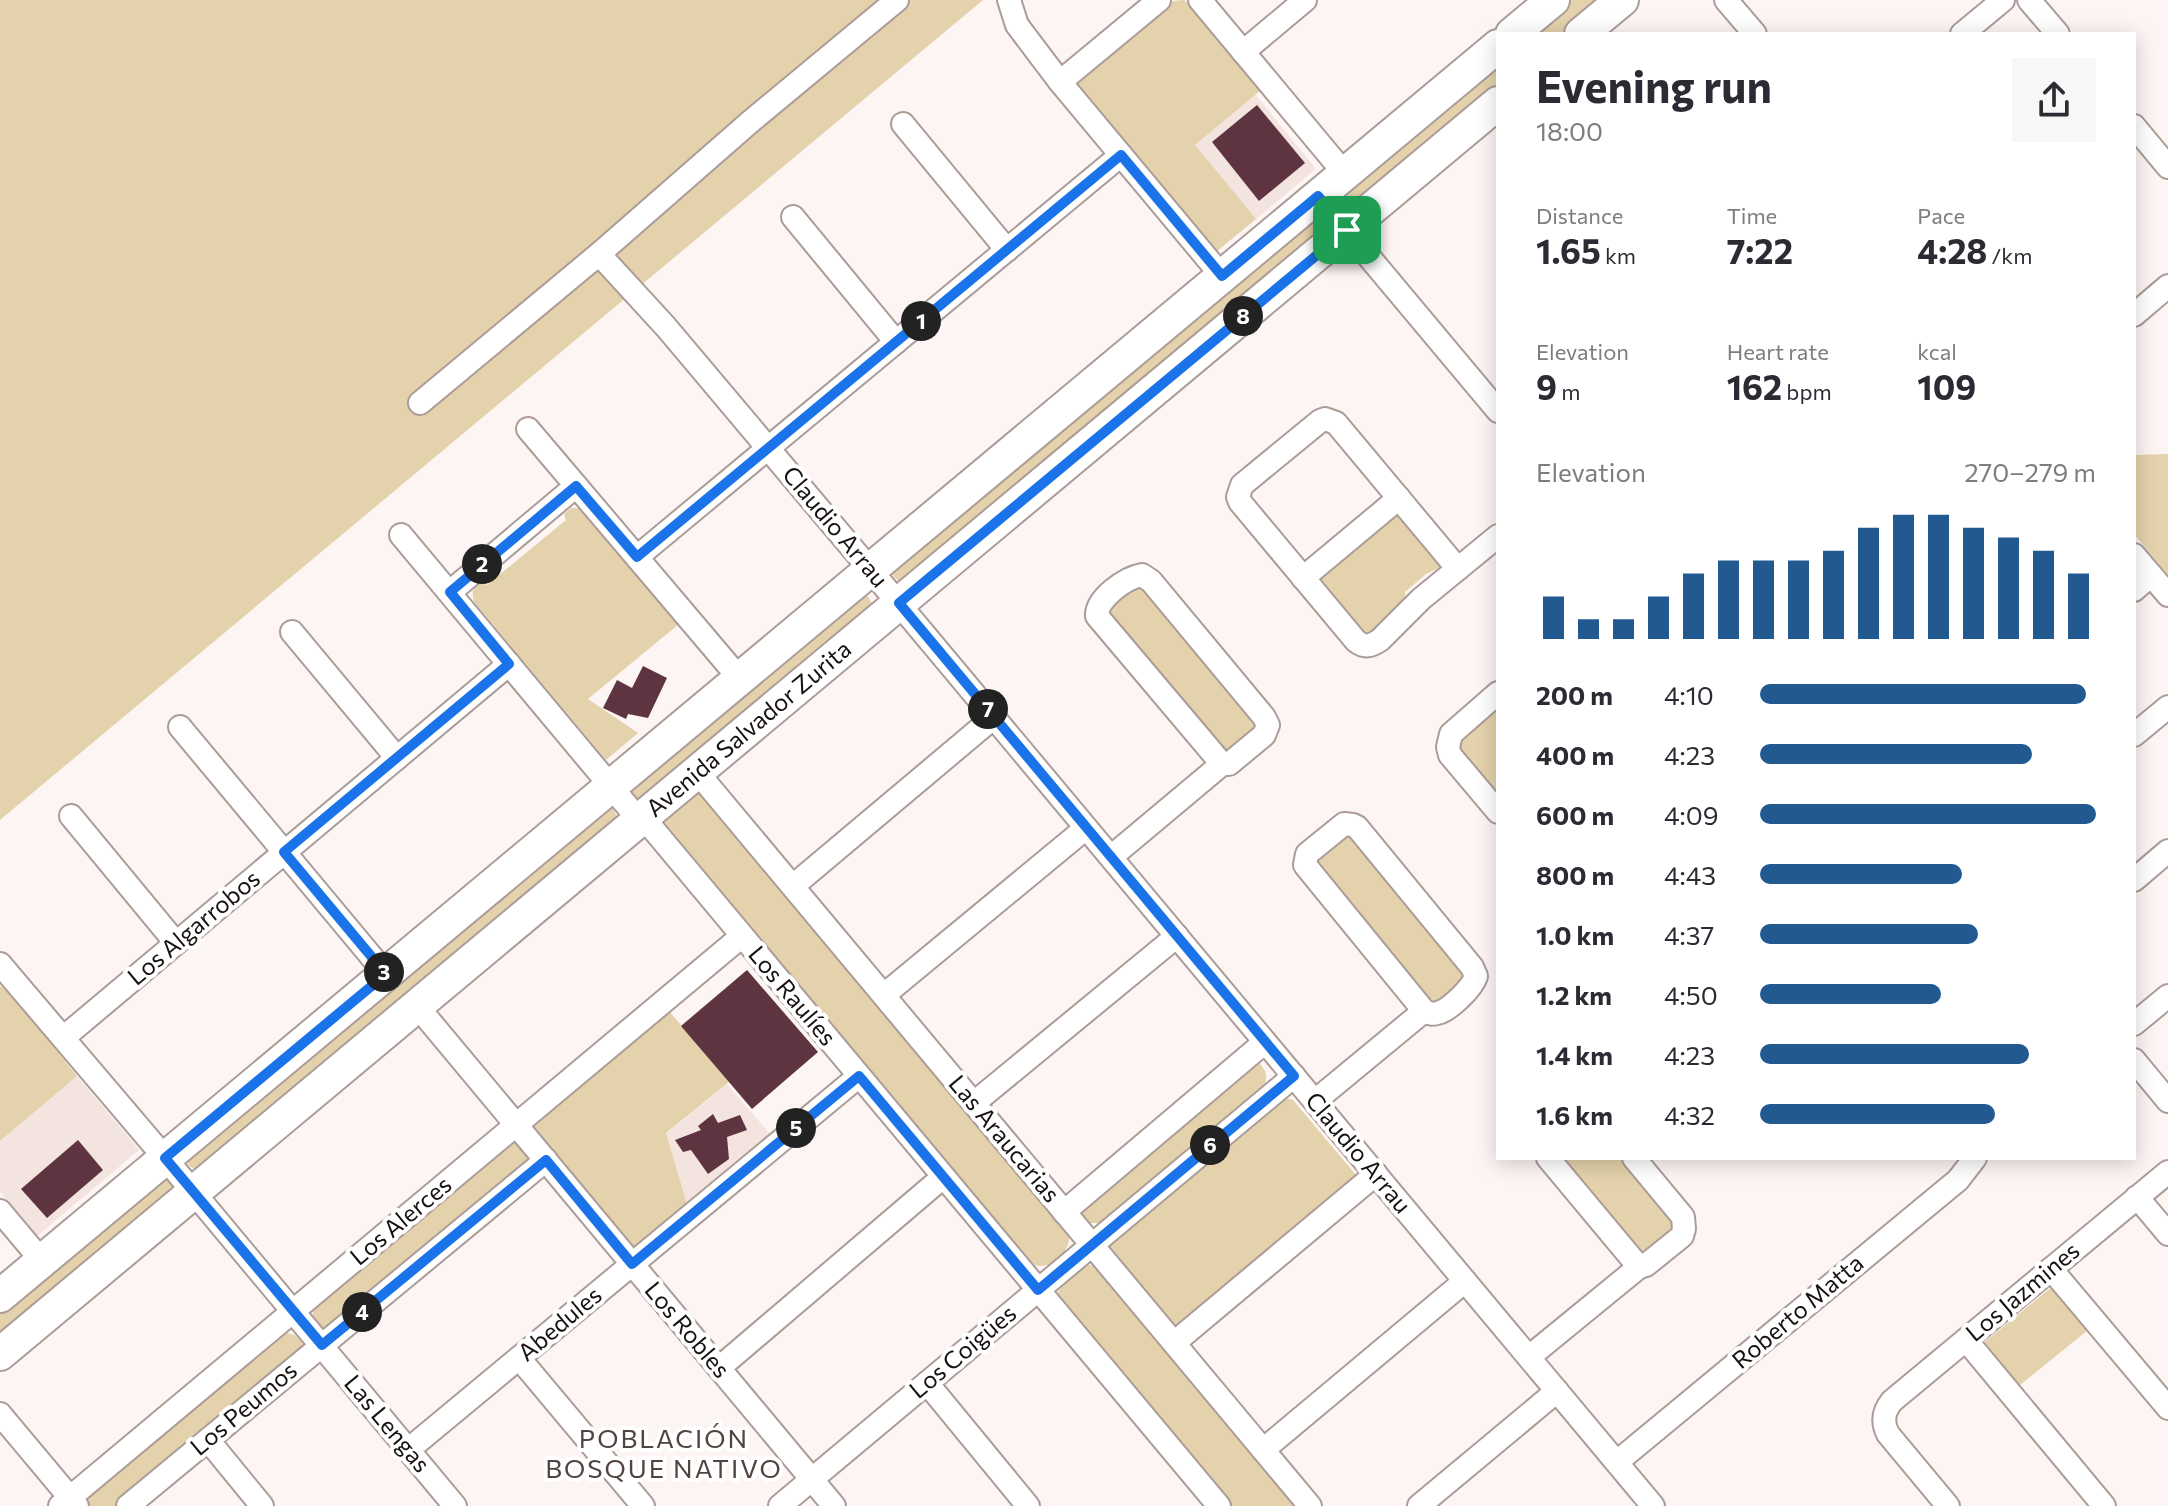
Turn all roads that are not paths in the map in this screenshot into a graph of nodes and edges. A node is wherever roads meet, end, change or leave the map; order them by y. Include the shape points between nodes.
1 (897, 0) edge
2 (1009, 0) edge
3 (1159, 0) edge
4 (1200, 0) edge
5 (1305, 0) edge
6 (1553, 0) edge
7 (1622, 0) edge
8 (1726, 0) edge
9 (2003, 0) edge
10 (2029, 0) edge
11 (1514, 32) edge
12 (1583, 32) edge
13 (1753, 32) edge
14 (1964, 32) edge
15 (2056, 32) edge
16 (1496, 48) edge
17 (1243, 52) junction
18 (1060, 82) junction
19 (1496, 105) edge
20 (903, 124) dead end
21 (2136, 128) edge
22 (1121, 155) junction
23 (2168, 167) edge
24 (1345, 174) junction
25 (1318, 196) junction
26 (793, 217) dead end
27 (1347, 230) junction
28 (1007, 250) junction
29 (599, 254) junction
30 (1222, 276) junction
31 (2168, 286) edge
32 (2137, 307) edge
33 (896, 342) junction
34 (420, 403) dead end
35 (1496, 409) edge
36 (528, 429) dead end
37 (768, 448) junction
38 (576, 486) junction
39 (1399, 498) junction
40 (401, 535) dead end
41 (1496, 538) edge
42 (637, 557) junction
43 (2136, 561) edge
44 (1458, 569) junction
45 (871, 570) junction
46 (1303, 578) junction
47 (2143, 583) edge
48 (450, 592) junction
49 (2168, 595) edge
50 (899, 603) junction
51 (292, 632) dead end
52 (509, 664) junction
53 (740, 679) junction
54 (1496, 695) edge
55 (2168, 707) edge
56 (994, 717) junction
57 (180, 727) dead end
58 (2136, 733) edge
59 (397, 758) junction
60 (1222, 764) junction
61 (697, 772) junction
62 (611, 786) junction
63 (1496, 810) edge
64 (71, 816) dead end
65 (641, 819) junction
66 (1086, 828) junction
67 (2168, 851) edge
68 (284, 852) junction
69 (1111, 857) junction
70 (2136, 878) edge
71 (793, 886) junction
72 (742, 936) junction
73 (1177, 936) junction
74 (176, 943) junction
75 (1, 968) edge
76 (386, 974) junction
77 (884, 995) junction
78 (2168, 996) edge
79 (417, 1006) junction
80 (1424, 1011) junction
81 (2136, 1022) edge
82 (63, 1038) junction
83 (1265, 1042) junction
84 (2136, 1062) edge
85 (859, 1076) junction
86 (1294, 1076) junction
87 (1315, 1101) junction
88 (2168, 1101) edge
89 (974, 1103) junction
90 (516, 1124) junction
91 (165, 1158) junction
92 (546, 1160) junction
93 (1550, 1160) edge
94 (1636, 1160) edge
95 (1973, 1160) edge
96 (2168, 1172) edge
97 (1376, 1174) junction
98 (943, 1177) junction
99 (194, 1192) junction
100 (2137, 1197) junction
101 (0, 1211) edge
102 (1064, 1212) junction
103 (2168, 1234) edge
104 (1092, 1245) junction
105 (42, 1261) junction
106 (632, 1264) junction
107 (1639, 1267) junction
108 (2051, 1269) junction
109 (1465, 1281) junction
110 (1038, 1290) junction
111 (0, 1296) edge
112 (293, 1311) junction
113 (1966, 1340) junction
114 (1174, 1343) junction
115 (322, 1345) junction
116 (0, 1354) edge
117 (1529, 1357) junction
118 (519, 1358) junction
119 (719, 1368) junction
120 (927, 1383) junction
121 (1557, 1391) junction
122 (2168, 1408) edge
123 (0, 1414) edge
124 (208, 1440) junction
125 (408, 1450) junction
126 (1263, 1450) junction
127 (1617, 1462) junction
128 (811, 1479) junction
129 (69, 1503) edge
130 (1210, 1503) edge
131 (1648, 1504) edge
132 (128, 1506) edge
133 (262, 1506) edge
134 (455, 1506) edge
135 (643, 1506) edge
136 (780, 1506) edge
137 (834, 1506) edge
138 (1028, 1506) edge
139 (1310, 1506) edge
140 (1419, 1506) edge
141 (1948, 1506) edge
142 (2104, 1506) edge

1 - 29 street
2 - 18 street via 1017,25
3 - 18 street
4 - 17 street
5 - 17 street
6 - 11 main road
7 - 12 main road
8 - 13 street
9 - 14 street
10 - 15 street
16 - 24 main road, Avenida Salvador Zurita
17 - 24 street
18 - 22 street
19 - 27 main road, Avenida Salvador Zurita
20 - 28 street
21 - 23 street
22 - 28 street
22 - 30 street
24 - 25 main road, Avenida Salvador Zurita
25 - 27 street
25 - 30 main road, Avenida Salvador Zurita
26 - 33 street
27 - 35 street
27 - 50 main road, Avenida Salvador Zurita
28 - 33 street
29 - 34 street
29 - 37 street, Claudio Arrau
30 - 45 main road, Avenida Salvador Zurita
31 - 32 street
33 - 37 street
36 - 38 street
37 - 42 street
37 - 45 street, Claudio Arrau
38 - 42 street
38 - 48 street
39 - 44 street
39 - 46 street
39 - 46 street via 1336,423 1325,419 1242,485 1240,502
40 - 48 street, Los Raulíes
41 - 44 street
42 - 53 street
43 - 47 street
44 - 46 street via 1367,646 1356,641
45 - 50 street, Claudio Arrau
45 - 53 main road, Avenida Salvador Zurita
47 - 49 street
48 - 52 street, Los Raulíes
50 - 56 street, Claudio Arrau
50 - 61 main road, Avenida Salvador Zurita
51 - 59 street
52 - 59 street, Los Algarrobos
52 - 62 street, Los Raulíes
53 - 62 main road, Avenida Salvador Zurita
54 - 63 street via 1451,734 1448,747
55 - 58 street
56 - 66 street, Claudio Arrau
56 - 71 street
57 - 68 street
59 - 68 street, Los Algarrobos
60 - 60 street via 1264,735 1267,720 1151,581 1142,575 1130,578 1101,601 1096,611 1100,621
60 - 69 street
61 - 65 main road, Avenida Salvador Zurita
61 - 71 street, Las Araucarias
62 - 65 street, Los Raulíes
62 - 76 main road, Avenida Salvador Zurita
64 - 74 street
65 - 72 street, Los Raulíes
65 - 79 main road, Avenida Salvador Zurita
66 - 69 street, Claudio Arrau
66 - 77 street
67 - 70 street
68 - 74 street, Los Algarrobos
68 - 76 street
69 - 73 street, Claudio Arrau
71 - 77 street, Las Araucarias
72 - 85 street, Los Raulíes
72 - 90 street, Los Alerces
73 - 83 street, Claudio Arrau
73 - 89 street
74 - 82 street, Los Algarrobos
75 - 82 street, Las Lengas
76 - 91 main road, Avenida Salvador Zurita
77 - 89 street, Las Araucarias
78 - 81 street
79 - 90 street, Los Robles
79 - 99 main road, Avenida Salvador Zurita
80 - 80 street via 1305,865 1307,854 1344,824 1357,827 1476,976 1473,986 1439,1013
80 - 87 street
82 - 91 street, Las Lengas
83 - 86 street, Claudio Arrau
83 - 102 street
84 - 88 street
85 - 98 street, Los Raulíes
85 - 106 street, Abedules
86 - 87 street, Claudio Arrau
86 - 104 street, Los Coigües
87 - 97 street, Claudio Arrau
89 - 102 street, Las Araucarias
90 - 92 street, Los Robles
90 - 112 street, Los Alerces
91 - 99 street, Las Lengas
91 - 105 main road, Avenida Salvador Zurita
92 - 106 street, Los Robles
92 - 115 street, Los Peumos
93 - 107 street
94 - 107 street via 1683,1217 1684,1229 1682,1236
95 - 127 street, Roberto Matta via 1958,1180
96 - 100 street, Los Jazmines
97 - 109 street, Claudio Arrau
97 - 114 street
98 - 110 street, Los Raulíes
98 - 119 street
99 - 112 street, Las Lengas
99 - 116 main road, Avenida Salvador Zurita
100 - 103 street
100 - 108 street, Los Jazmines
101 - 105 street
102 - 104 street, Las Araucarias
104 - 110 street, Los Coigües
104 - 114 street, Las Araucarias
105 - 111 main road, Avenida Salvador Zurita
106 - 118 street, Abedules
106 - 119 street, Los Robles
107 - 117 street
108 - 113 street, Los Jazmines
108 - 122 street
109 - 117 street, Claudio Arrau
109 - 126 street
110 - 120 street, Los Coigües
110 - 130 street, Los Raulíes
112 - 115 street, Las Lengas
112 - 129 street, Los Alerces
113 - 141 street, Los Jazmines via 1892,1401 1883,1425
113 - 142 street
114 - 126 street, Las Araucarias
115 - 124 street, Los Peumos
115 - 125 street, Las Lengas
117 - 121 street, Claudio Arrau
118 - 125 street, Abedules
118 - 135 street
119 - 128 street, Los Robles
120 - 128 street, Los Coigües
120 - 138 street
121 - 127 street, Claudio Arrau
121 - 140 street
123 - 129 street
124 - 132 street, Los Peumos
124 - 133 street
125 - 134 street, Las Lengas
126 - 139 street, Las Araucarias
127 - 131 street, Claudio Arrau
128 - 136 street, Los Coigües
128 - 137 street, Los Robles

